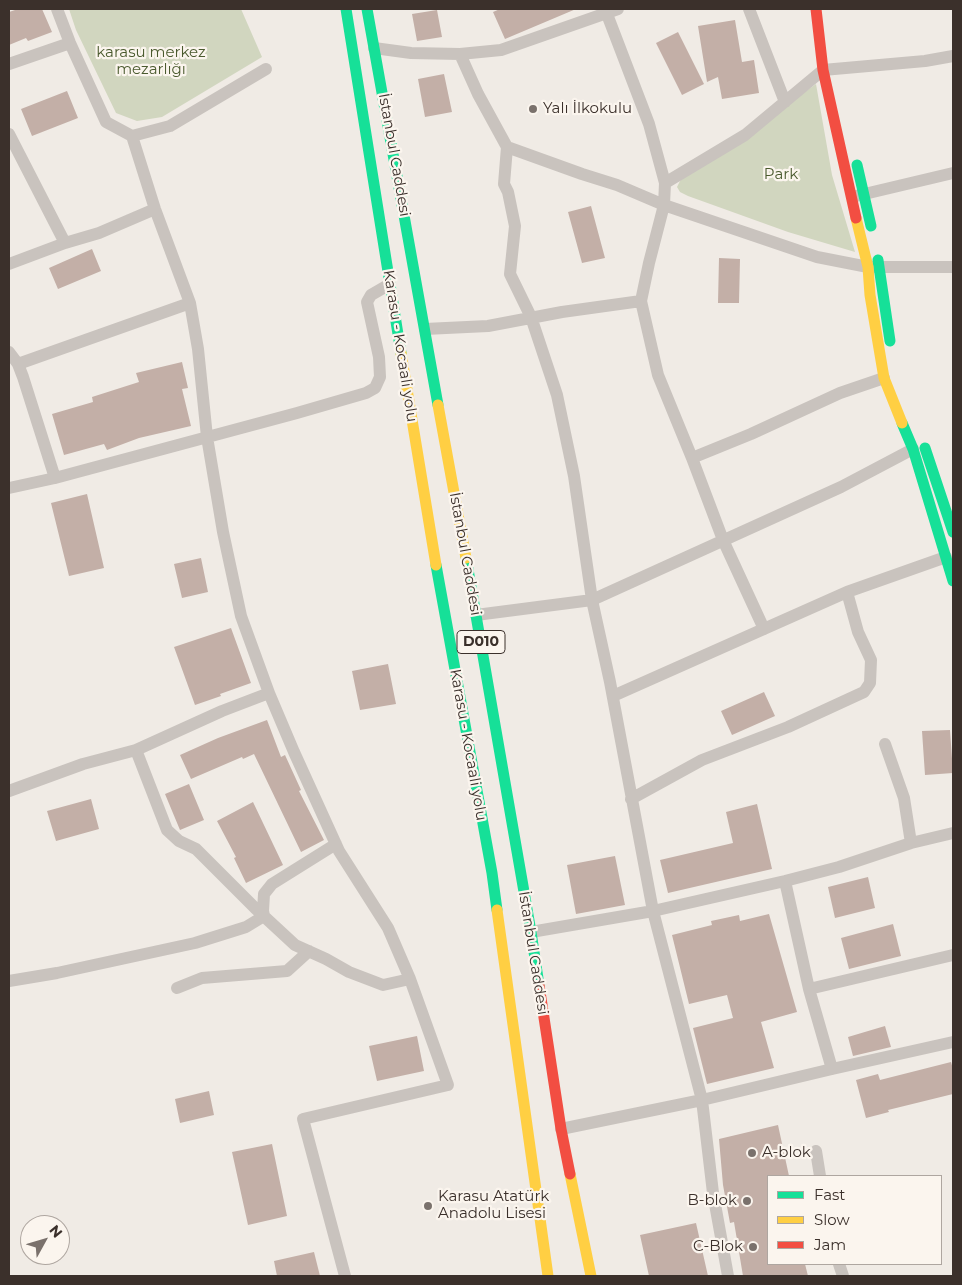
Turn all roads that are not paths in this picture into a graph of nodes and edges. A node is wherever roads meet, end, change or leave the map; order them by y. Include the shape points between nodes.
1 (57, 9) edge
2 (346, 9) edge
3 (367, 9) edge
4 (749, 9) edge
5 (816, 9) edge
6 (610, 10) edge
7 (70, 42) junction
8 (374, 48) junction
9 (460, 54) junction
10 (953, 56) edge
11 (9, 64) edge
12 (266, 69) dead end
13 (832, 70) junction
14 (785, 102) junction
15 (9, 134) edge
16 (132, 136) junction
17 (506, 147) junction
18 (855, 156) dead end
19 (953, 172) edge
20 (665, 184) junction
21 (864, 194) junction
22 (851, 197) junction
23 (664, 205) junction
24 (154, 208) junction
25 (65, 243) junction
26 (9, 264) edge
27 (874, 267) junction
28 (953, 267) edge
29 (390, 284) junction
30 (641, 302) junction
31 (190, 303) junction
32 (531, 317) junction
33 (425, 329) junction
34 (9, 352) edge
35 (893, 356) dead end
36 (18, 364) junction
37 (884, 378) junction
38 (207, 437) junction
39 (917, 445) junction
40 (692, 458) junction
41 (55, 478) junction
42 (9, 488) edge
43 (948, 501) edge
44 (930, 506) junction
45 (953, 532) edge
46 (723, 540) junction
47 (946, 556) junction
48 (953, 581) edge
49 (848, 592) junction
50 (592, 600) junction
51 (476, 615) junction
52 (764, 628) junction
53 (269, 692) junction
54 (613, 696) junction
55 (885, 744) dead end
56 (136, 750) junction
57 (9, 791) edge
58 (631, 799) junction
59 (953, 832) edge
60 (911, 843) junction
61 (336, 844) junction
62 (786, 881) junction
63 (653, 911) junction
64 (264, 916) junction
65 (531, 932) junction
66 (309, 951) junction
67 (953, 956) edge
68 (410, 979) junction
69 (9, 981) edge
70 (177, 988) dead end
71 (809, 989) junction
72 (953, 1042) edge
73 (832, 1069) junction
74 (702, 1100) junction
75 (561, 1129) junction
76 (816, 1151) dead end
77 (820, 1175) edge
78 (345, 1276) edge
79 (548, 1276) edge
80 (591, 1276) edge
81 (728, 1276) edge

1 - 7 street
2 - 29 main road, Karasu - Kocaali yolu / D010
3 - 8 main road, İstanbul Caddesi / D010
4 - 14 street
5 - 13 main road
6 - 9 street via 501,50
6 - 20 street via 649,124
7 - 11 street
7 - 16 street via 106,122
8 - 9 street
8 - 33 main road, İstanbul Caddesi / D010
9 - 17 street
10 - 13 street
12 - 16 street via 170,126
13 - 14 street
13 - 22 main road via 834,116
14 - 20 street via 746,135
15 - 25 street
16 - 24 street
17 - 23 street via 618,185
17 - 32 street via 504,184 515,226 510,274
18 - 21 main road
19 - 21 street
20 - 23 street
21 - 22 street
21 - 27 main road via 875,245
22 - 27 main road via 864,248
23 - 27 street via 817,257
23 - 30 street
24 - 25 street via 99,233
24 - 31 street
25 - 26 street
27 - 28 street
27 - 35 main road
27 - 37 main road via 870,295
29 - 38 street via 367,302 379,357 380,377 375,388 366,394
29 - 79 main road, Karasu - Kocaali yolu / D010 via 434,557 492,873
30 - 32 street
30 - 40 street via 658,375
31 - 36 street
31 - 38 street
32 - 33 street via 488,326
32 - 50 street via 557,395 574,476
33 - 51 main road, İstanbul Caddesi / D010
34 - 36 street
36 - 41 street
37 - 39 main road
37 - 40 street via 840,393
38 - 41 street
38 - 53 street via 241,616
39 - 43 main road
39 - 44 main road
39 - 46 street via 841,487
40 - 46 street
41 - 42 street
43 - 44 street
43 - 45 main road
44 - 47 main road
46 - 50 street
46 - 52 street
47 - 48 main road
47 - 49 street
49 - 52 street
49 - 58 street via 858,632 871,660 870,683 864,692 788,727 702,760
50 - 51 street
50 - 54 street
51 - 65 main road, İstanbul Caddesi / D010
52 - 54 street
53 - 56 street
53 - 61 street
54 - 58 street
55 - 60 street via 904,798
56 - 57 street via 84,764
56 - 64 street via 167,830 179,842 196,849
58 - 63 street
59 - 60 street
60 - 62 street
61 - 64 street via 272,884 264,894
61 - 68 street via 388,928
62 - 63 street
62 - 71 street
63 - 65 street
63 - 74 street
64 - 66 street via 295,946
64 - 69 street via 246,927 195,944
65 - 75 main road, İstanbul Caddesi / D010
66 - 68 street via 383,985
66 - 70 street via 287,971 202,978
67 - 71 street
68 - 78 street via 448,1085 303,1119
71 - 73 street
72 - 73 street
73 - 74 street
74 - 75 street
74 - 81 street via 713,1193
75 - 80 main road, İstanbul Caddesi / D010
76 - 77 street

